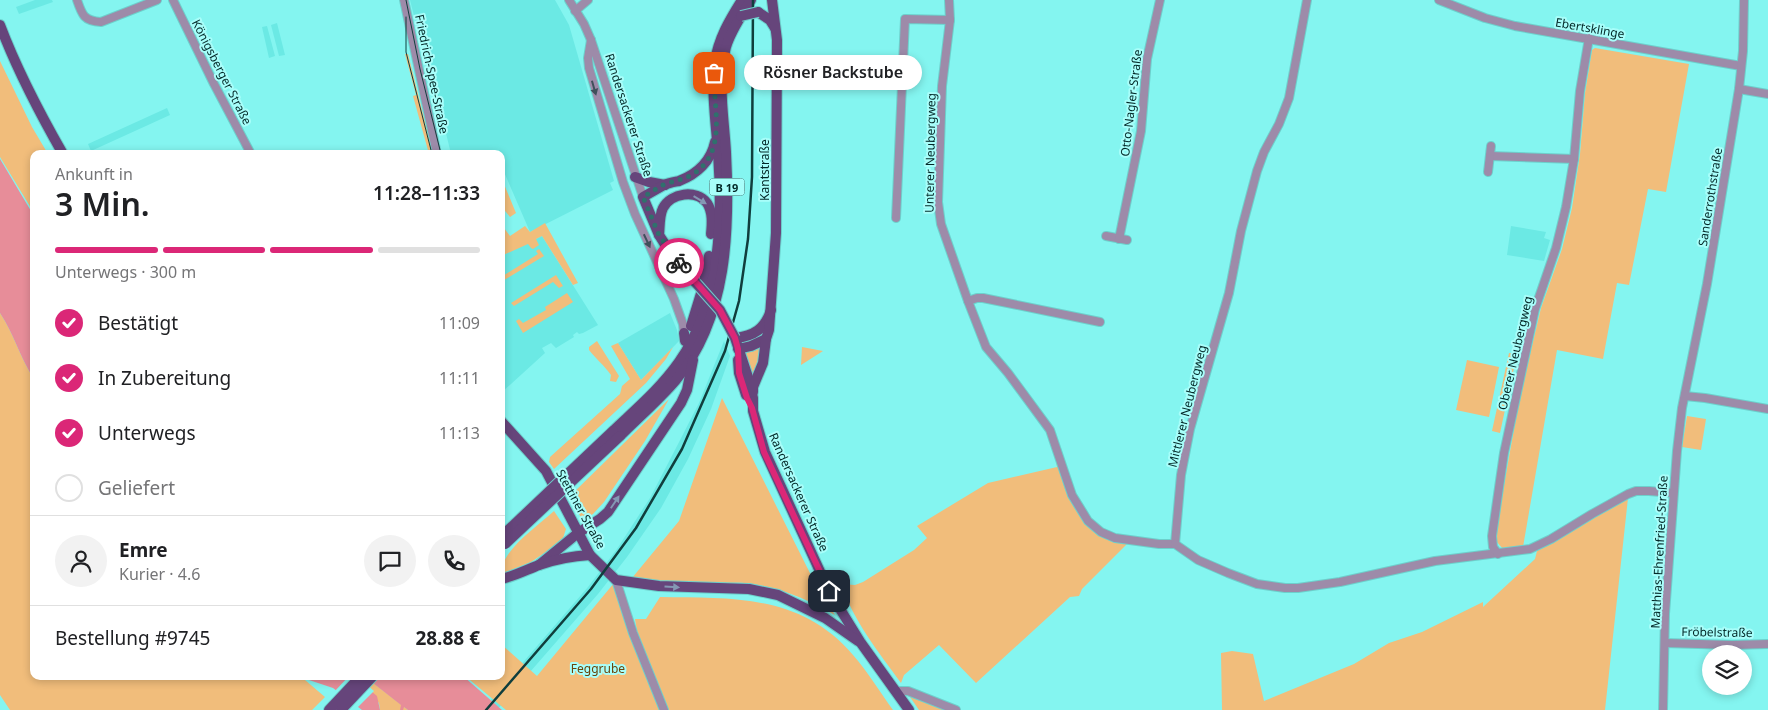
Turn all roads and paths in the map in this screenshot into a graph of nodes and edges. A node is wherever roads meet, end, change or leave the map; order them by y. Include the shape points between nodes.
1 (77, 0) edge
2 (157, 0) edge
3 (173, 0) edge
4 (404, 0) edge
5 (569, 0) edge
6 (588, 0) edge
7 (751, 0) edge
8 (772, 0) edge
9 (948, 0) edge
10 (1160, 0) edge
11 (1307, 0) edge
12 (1440, 0) edge
13 (1744, 0) edge
14 (575, 10) junction
15 (740, 11) edge
16 (950, 20) junction
17 (0, 25) edge
18 (776, 30) junction
19 (1589, 38) junction
20 (591, 40) junction
21 (1741, 66) junction
22 (1739, 89) junction
23 (1768, 94) edge
24 (717, 134) junction
25 (1491, 146) dead end
26 (62, 150) edge
27 (249, 150) edge
28 (437, 150) edge
29 (1490, 156) junction
30 (1574, 159) junction
31 (1488, 172) dead end
32 (635, 177) junction
33 (665, 185) junction
34 (643, 197) junction
35 (896, 218) dead end
36 (659, 235) junction
37 (1106, 236) dead end
38 (968, 302) junction
39 (771, 310) junction
40 (1100, 322) dead end
41 (685, 337) junction
42 (735, 338) junction
43 (766, 339) junction
44 (738, 349) junction
45 (695, 353) junction
46 (679, 362) junction
47 (1685, 396) junction
48 (753, 403) junction
49 (1768, 410) edge
50 (505, 425) edge
51 (616, 433) junction
52 (1673, 493) junction
53 (505, 533) edge
54 (578, 533) junction
55 (505, 543) edge
56 (1175, 544) junction
57 (1498, 554) junction
58 (590, 555) junction
59 (539, 565) junction
60 (505, 578) edge
61 (620, 581) junction
62 (1665, 642) junction
63 (861, 643) junction
64 (1768, 644) edge
65 (358, 680) edge
66 (369, 680) edge
67 (896, 691) junction
68 (329, 710) edge
69 (341, 710) edge
70 (664, 710) edge
71 (909, 710) edge
72 (956, 710) edge
73 (1662, 710) edge

1 - 2 street via 85,17 92,22 101,22
3 - 27 street, Königsberger Straße
4 - 28 street, Friedrich-Spee-Straße
5 - 14 street, Randersackerer Straße
6 - 14 street
7 - 15 main road, B 19
8 - 18 main road, Kantstraße
9 - 16 street, Unterer Neubergweg
10 - 37 street, Otto-Nagler-Straße via 1147,59 1140,140 1123,239
11 - 56 street, Mittlerer Neubergweg via 1289,98 1257,172 1241,232 1230,293 1190,429 1181,475
12 - 19 street, Ebertsklinge via 1489,19
13 - 21 street, Sanderrothstraße
14 - 20 street, Randersackerer Straße
15 - 18 main road, bridge via 758,12 770,20
15 - 24 main road, B 19 via 728,23 715,62
15 - 45 main road, B 19 via 726,46 721,86 727,186 720,286
16 - 35 street via 905,19
16 - 38 street, Unterer Neubergweg via 942,86 938,202 941,224
17 - 26 main road via 14,61
18 - 39 main road, Kantstraße via 776,233
19 - 21 street, Ebertsklinge
19 - 30 street, Oberer Neubergweg
20 - 32 street, Randersackerer Straße
20 -> 41 street, Randersackerer Straße via 589,68 617,166 674,299
21 - 22 street, Sanderrothstraße
22 - 23 street
22 - 47 street, Sanderrothstraße
24 - 33 main road via 712,153 700,168
24 - 46 main road, B 19 via 720,198 713,278 703,315
25 - 29 street
29 - 30 street
29 - 31 street
30 - 57 street, Oberer Neubergweg via 1566,207 1535,309 1504,453 1492,536 1493,547
32 - 33 main road
32 - 34 street, Randersackerer Straße
33 - 34 main road
34 - 36 main road, Randersackerer Straße
36 -> 41 main road via 661,213 669,201 683,194 701,198 707,204 712,224 708,262 696,315
36 - 42 main road, Randersackerer Straße, bridge via 720,310
38 - 40 street via 983,298
38 - 56 street, Unterer Neubergweg via 986,347 1050,430 1072,495 1088,521 1115,538
39 - 42 main road, Kantstraße via 764,326 757,332
39 - 43 main road, Kantstraße
41 - 46 main road
42 - 44 main road, Randersackerer Straße
43 - 44 main road
43 - 48 main road, Kantstraße via 765,355 753,387
44 - 48 main road, Randersackerer Straße via 748,374
45 - 51 main road, B 19 via 658,400
54 -> 45 main road via 608,512 681,403
46 - 51 main road, B 19
47 - 49 street
47 - 52 street, Matthias-Ehrenfried-Straße
48 - 63 main road, Randersackerer Straße via 764,452 829,591
50 - 54 main road, Stettiner Straße via 546,471
51 - 53 main road, B 19, bridge
51 - 55 main road, B 19, bridge
52 - 57 street via 1649,491 1628,494 1530,549
52 - 62 street, Matthias-Ehrenfried-Straße
54 - 58 main road, Stettiner Straße
54 - 59 main road
56 - 57 street via 1198,560 1228,573 1257,584 1285,588 1340,582 1435,561
58 - 59 main road via 571,556
58 - 61 main road, Stettiner Straße
59 - 60 main road
61 -> 63 main road via 659,586 750,589 778,595 825,618
61 - 70 street via 632,633
62 - 64 street, Fröbelstraße
62 - 73 street, Matthias-Ehrenfried-Straße
63 - 67 main road, Randersackerer Straße
65 - 68 main road
66 - 69 main road
67 - 71 main road, Randersackerer Straße
67 - 72 street via 908,690

